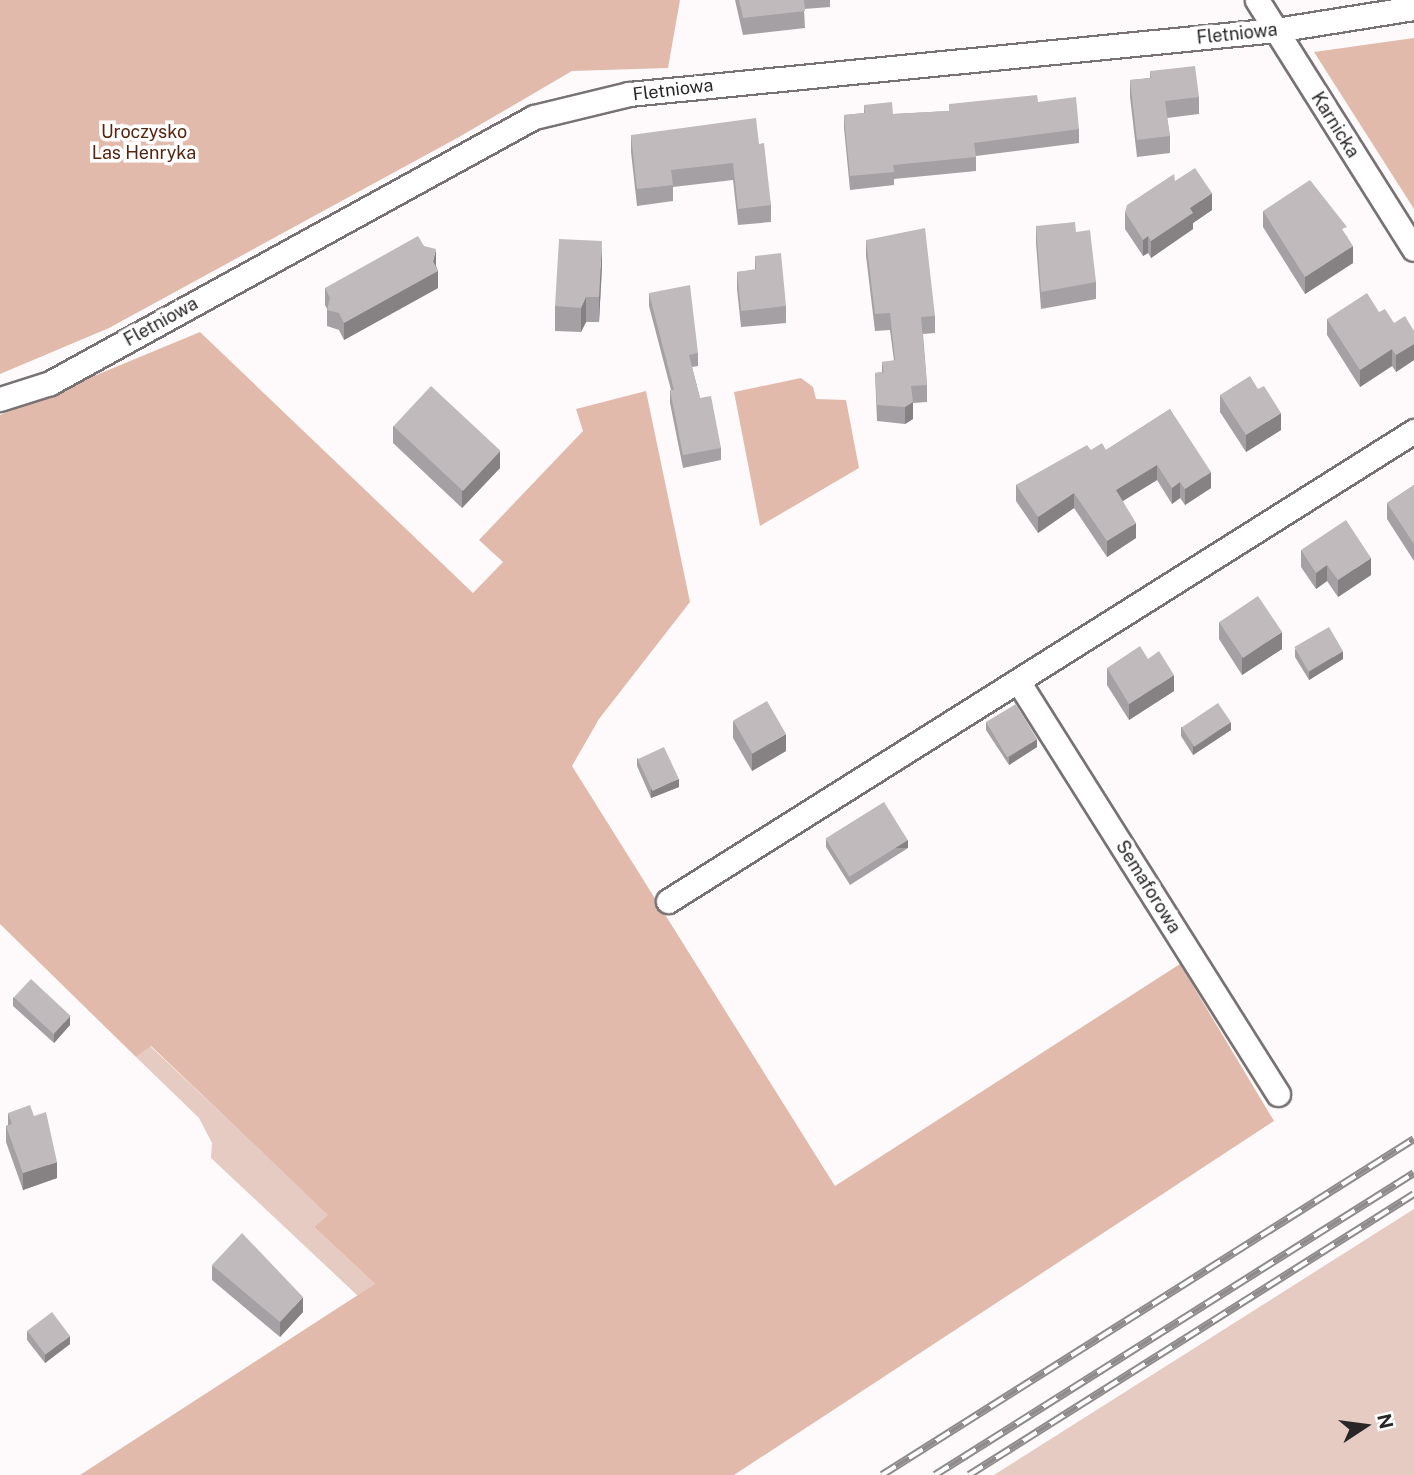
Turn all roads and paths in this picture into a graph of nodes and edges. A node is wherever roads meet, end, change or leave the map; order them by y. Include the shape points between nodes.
1 (1257, 0) edge
2 (1414, 8) edge
3 (1276, 30) junction
4 (1414, 249) edge
5 (0, 399) edge
6 (1414, 431) edge
7 (1017, 681) junction
8 (668, 901) dead end
9 (1278, 1094) dead end

1 - 3 street, Karnicka
2 - 3 street, Fletniowa
3 - 4 street, Karnicka
3 - 5 street, Fletniowa via 629,94 534,117 50,383
6 - 7 street
7 - 8 street
7 - 9 street, Semaforowa

